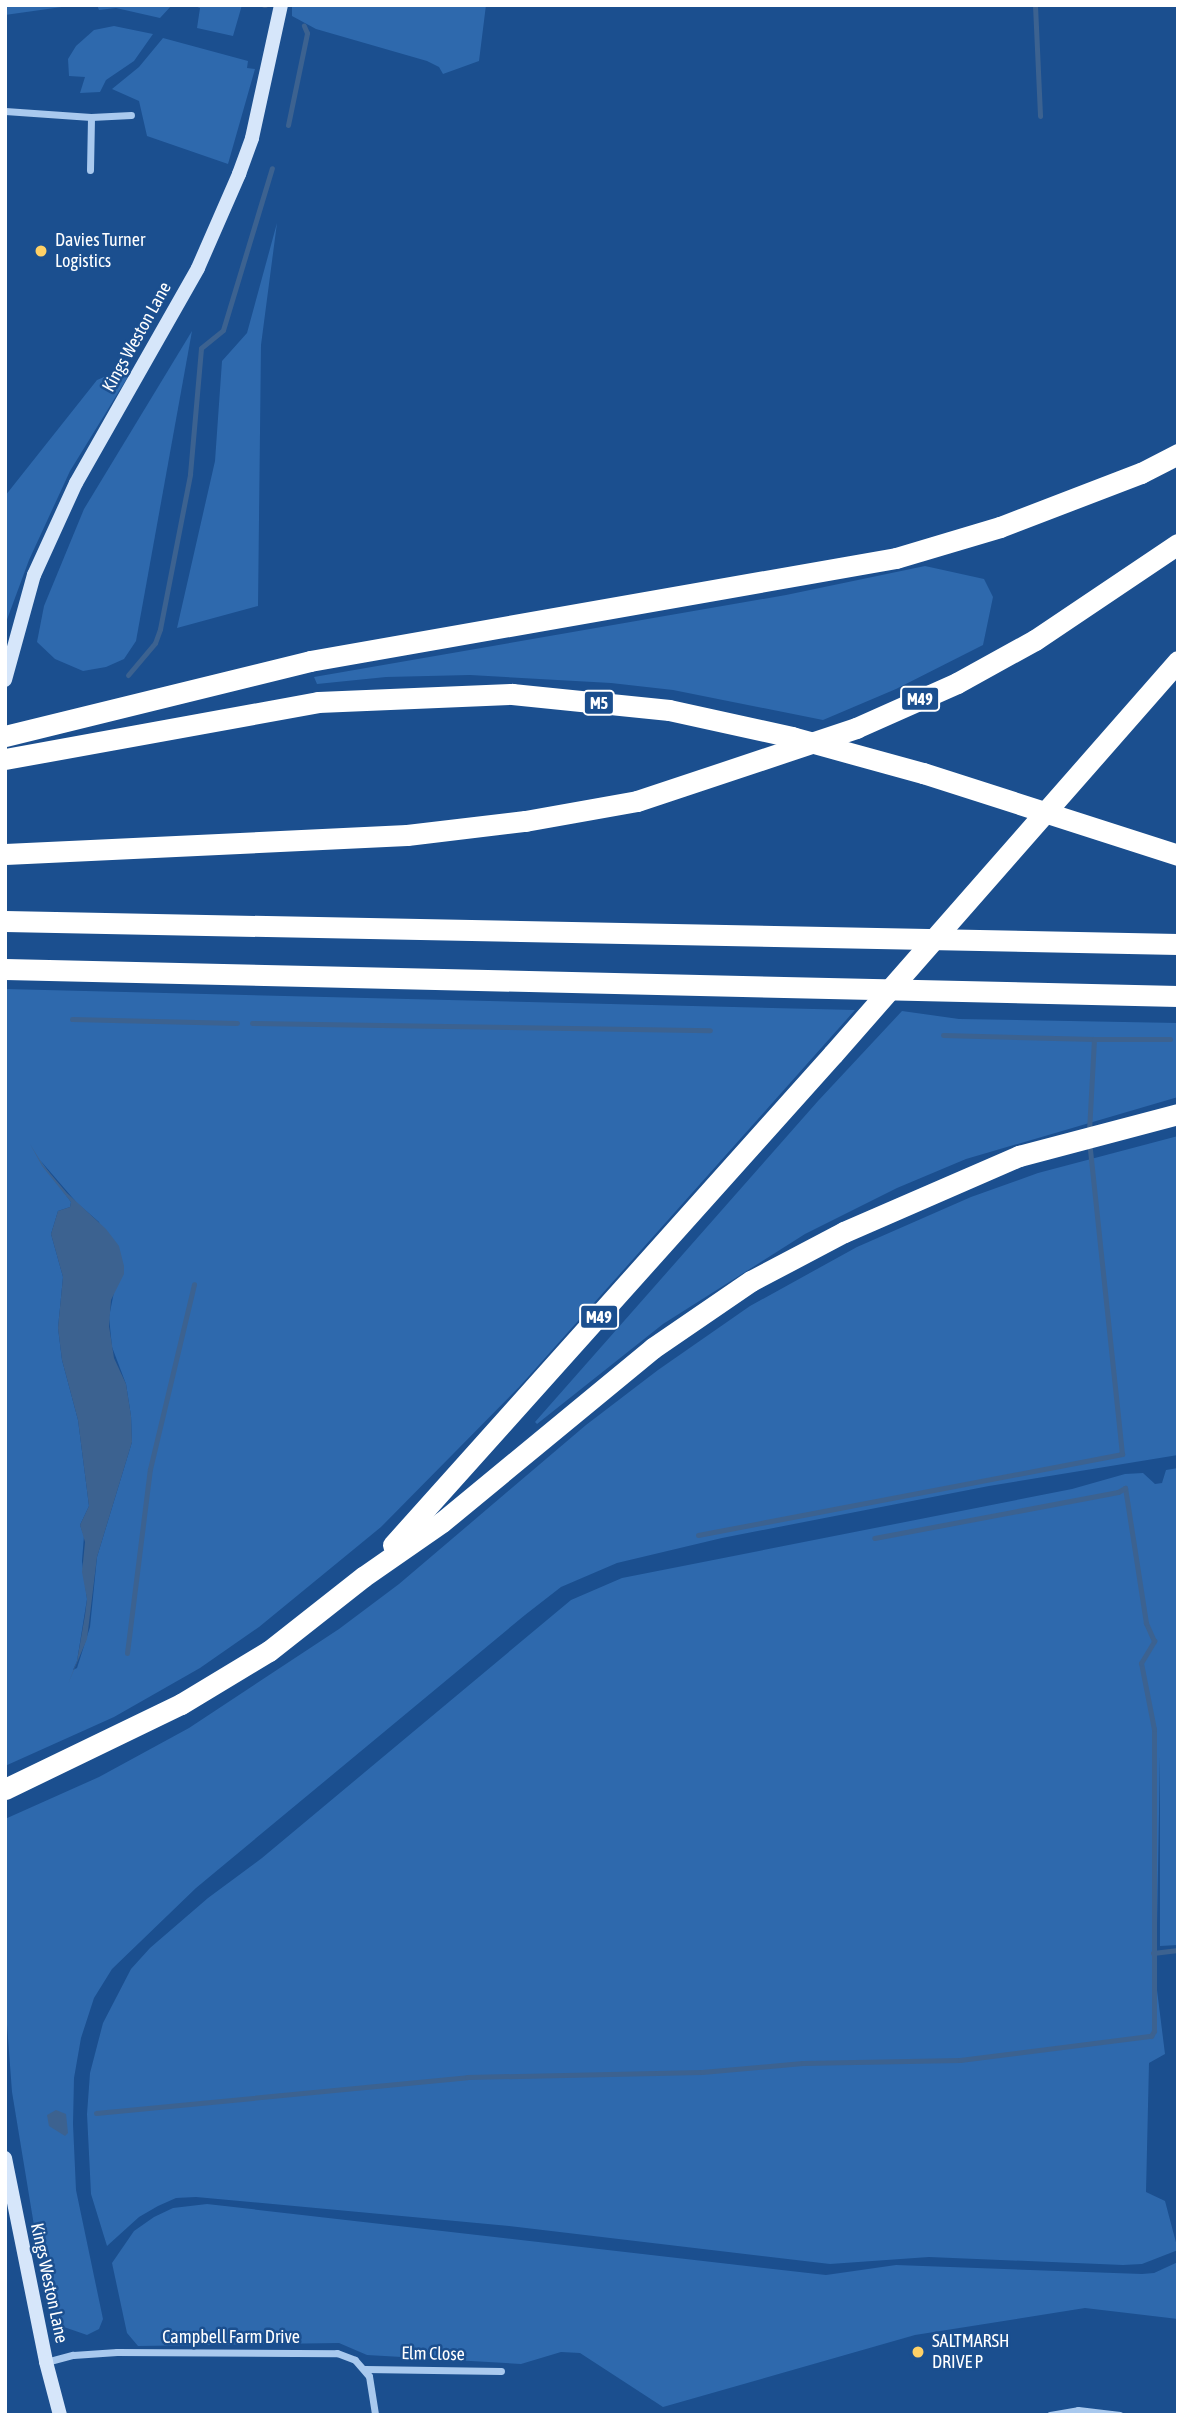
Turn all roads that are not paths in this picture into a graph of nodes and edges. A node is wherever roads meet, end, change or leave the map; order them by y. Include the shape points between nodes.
1 (281, 5) edge
2 (5, 111) edge
3 (131, 115) dead end
4 (91, 117) junction
5 (90, 170) dead end
6 (1178, 454) edge
7 (1178, 544) edge
8 (1178, 661) edge
9 (5, 680) edge
10 (5, 736) edge
11 (5, 759) edge
12 (5, 854) edge
13 (1178, 856) edge
14 (5, 921) edge
15 (1178, 944) edge
16 (5, 969) edge
17 (1178, 996) edge
18 (1178, 1114) edge
19 (363, 1577) junction
20 (5, 1789) edge
21 (5, 2158) edge
22 (46, 2362) junction
23 (365, 2369) junction
24 (501, 2371) dead end
25 (60, 2415) edge
26 (375, 2415) edge
27 (1050, 2415) edge
28 (1120, 2415) edge

1 - 9 street, Kings Weston Lane via 253,138 239,174 198,268 76,483 34,575
2 - 4 street
3 - 4 street
4 - 5 street
6 - 10 highway via 1141,473 1000,527 896,558 310,661
7 - 12 highway, M49, bridge via 1035,640 957,683 856,728 637,801 407,835
8 - 19 highway, M49, bridge via 454,1480
11 - 13 highway, M5 via 318,702 512,694 669,710 792,737 923,773
14 - 15 highway
16 - 17 highway
18 - 19 highway via 1019,1156 844,1232 751,1281 653,1348 442,1522
19 - 20 highway, M49 via 270,1651 192,1697
21 - 22 street, Kings Weston Lane
22 - 23 street, Campbell Farm Drive via 117,2352 337,2353
22 - 25 street, Kings Weston Lane
23 - 24 street, Elm Close
23 - 26 street
27 - 28 street via 1078,2410

